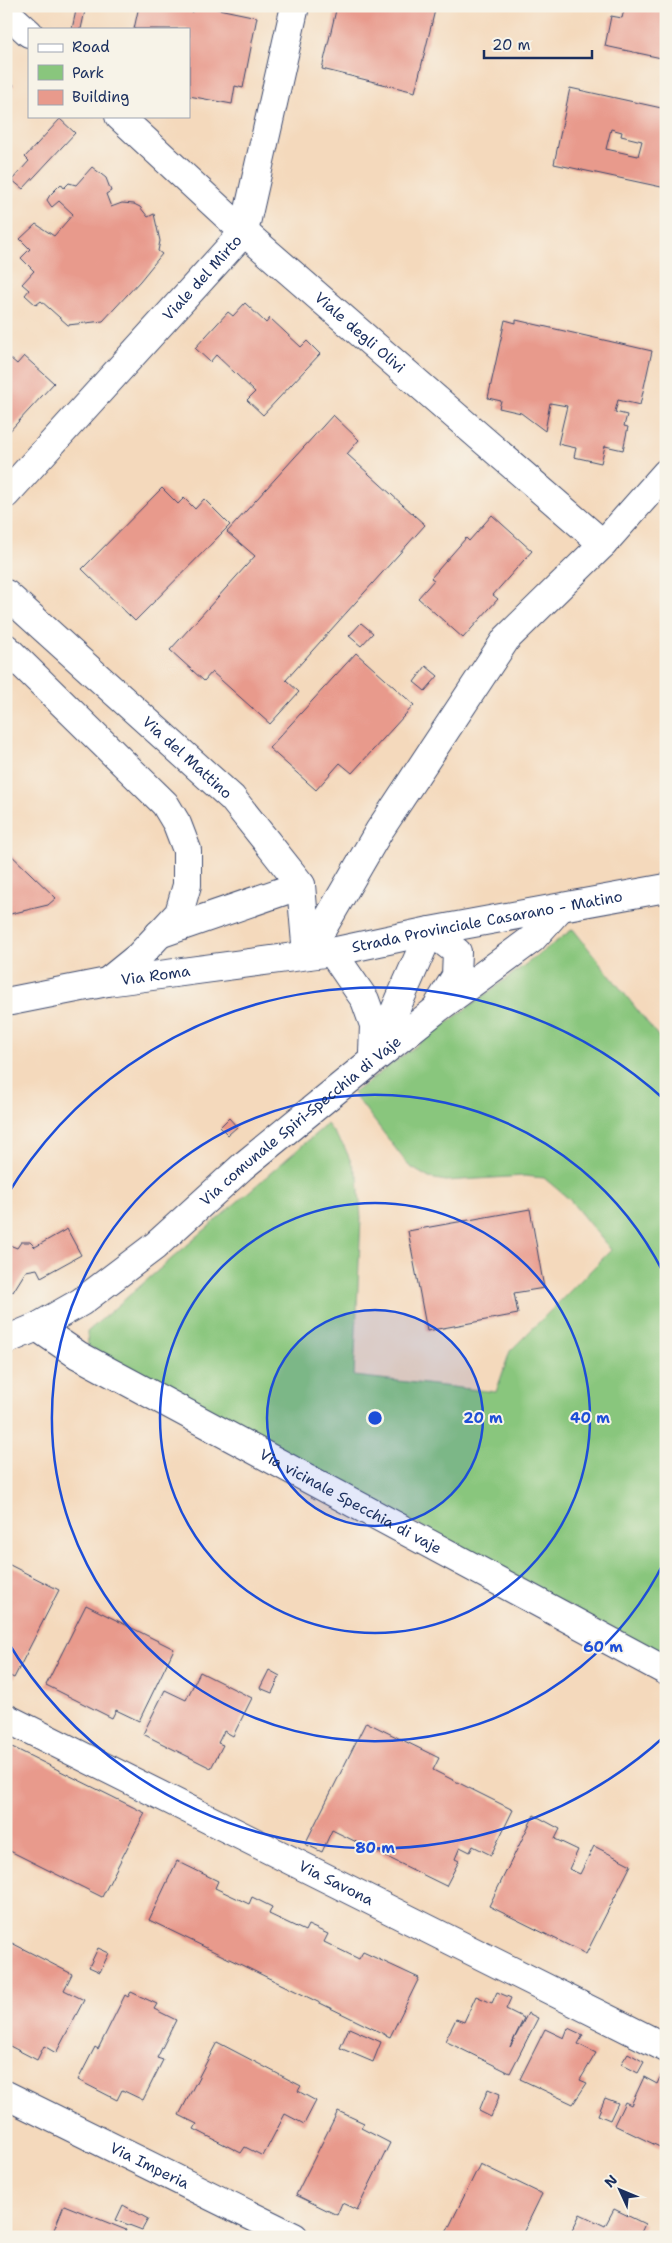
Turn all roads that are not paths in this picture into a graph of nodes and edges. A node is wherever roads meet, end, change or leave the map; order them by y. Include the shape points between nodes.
1 (295, 6) edge
2 (6, 12) edge
3 (28, 32) edge
4 (121, 118) edge
5 (244, 232) junction
6 (666, 473) edge
7 (6, 494) edge
8 (603, 544) junction
9 (6, 594) edge
10 (6, 648) edge
11 (301, 885) junction
12 (666, 888) edge
13 (560, 908) junction
14 (430, 931) junction
15 (159, 934) junction
16 (320, 954) junction
17 (107, 982) junction
18 (6, 1002) edge
19 (437, 1009) junction
20 (373, 1060) junction
21 (37, 1327) junction
22 (6, 1340) edge
23 (666, 1671) edge
24 (6, 1718) edge
25 (666, 2048) edge
26 (6, 2095) edge
27 (294, 2237) edge

1 - 5 street, Viale del Mirto
2 - 3 street
4 - 5 street, Viale degli Olivi
5 - 7 street, Viale del Mirto
5 - 8 street, Viale degli Olivi
6 - 8 street
8 - 16 street via 506,638 379,832
9 - 11 street, Via del Mattino via 232,798
10 - 15 street via 165,804 177,824 187,850 186,885 179,912
11 - 15 street
11 - 16 street
12 - 13 street, Strada Provinciale Casarano - Matino
13 - 14 street, Strada Provinciale Casarano - Matino
13 - 19 street, Via comunale Spiri-Specchia di Vaje via 532,940
14 - 16 street, Strada Provinciale Casarano - Matino
14 - 19 street via 456,952 456,976
14 - 20 street
15 - 17 street via 139,956
16 - 17 street, Via Roma
16 - 20 street via 365,1000 374,1025
17 - 18 street, Via Roma
19 - 20 street, Via comunale Spiri-Specchia di Vaje
20 - 21 street, Via comunale Spiri-Specchia di Vaje via 243,1166 155,1246 82,1302
21 - 22 street, Via comunale Spiri-Specchia di Vaje
21 - 23 street, Via vicinale Specchia di vaje via 78,1355
24 - 25 street, Via Savona
26 - 27 street, Via Imperia

